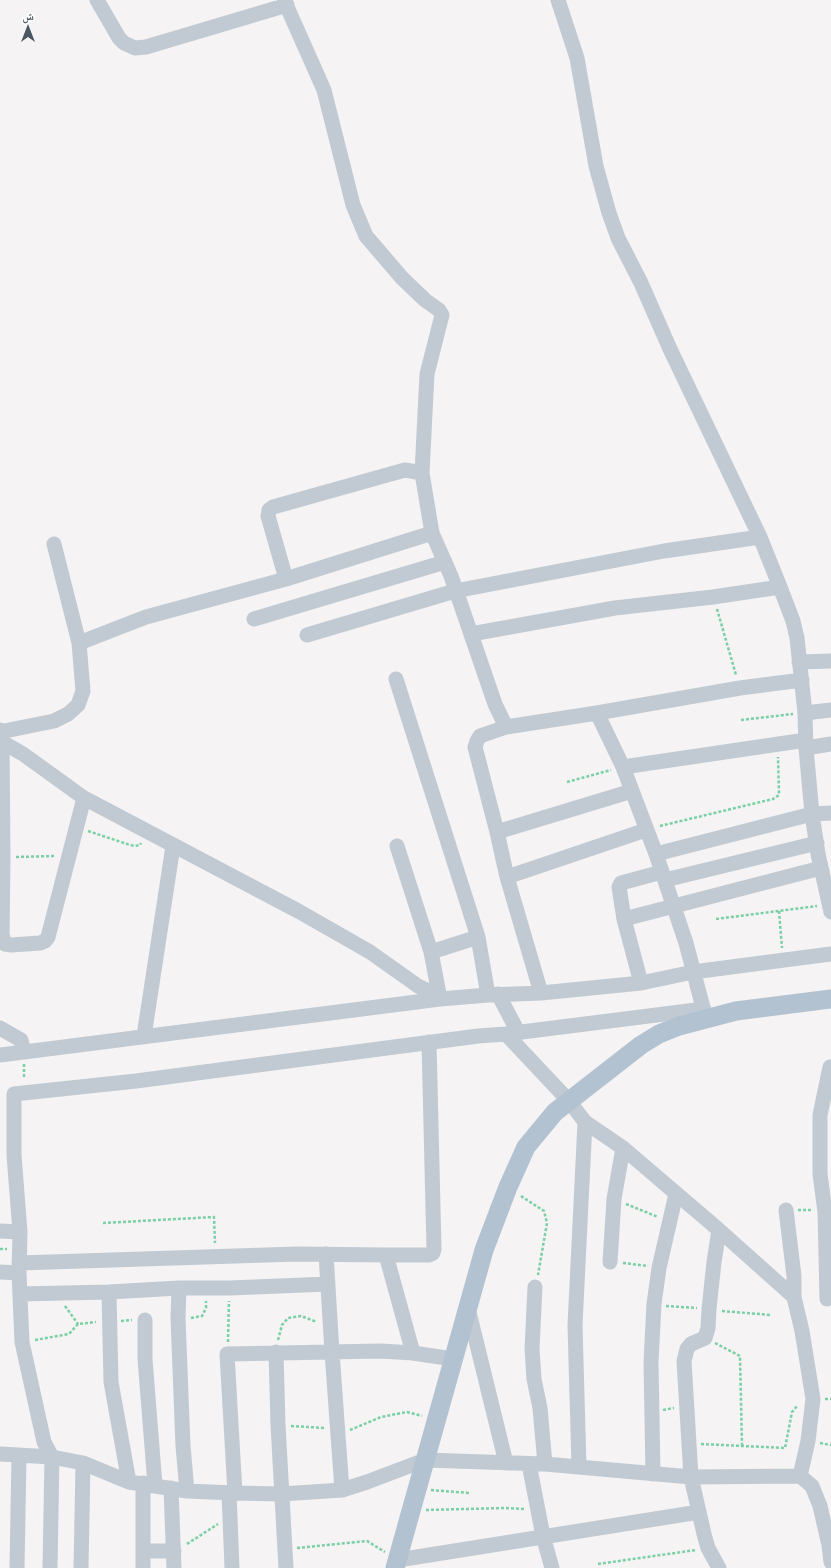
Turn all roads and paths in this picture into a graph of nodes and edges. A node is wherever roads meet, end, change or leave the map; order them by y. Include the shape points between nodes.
1 (97, 0) edge
2 (558, 0) edge
3 (286, 3) edge
4 (422, 473) junction
5 (432, 534) junction
6 (760, 537) junction
7 (54, 544) dead end
8 (444, 562) junction
9 (286, 579) junction
10 (780, 587) junction
11 (455, 591) junction
12 (713, 597) junction
13 (254, 619) dead end
14 (471, 634) junction
15 (307, 635) dead end
16 (79, 643) junction
17 (831, 660) edge
18 (799, 662) junction
19 (396, 679) dead end
20 (802, 680) junction
21 (740, 688) junction
22 (831, 710) edge
23 (597, 713) junction
24 (805, 713) junction
25 (741, 720) dead end
26 (506, 727) junction
27 (1, 736) edge
28 (806, 744) junction
29 (831, 744) edge
30 (777, 745) junction
31 (623, 767) junction
32 (567, 782) dead end
33 (632, 791) junction
34 (84, 798) junction
35 (831, 813) edge
36 (812, 814) junction
37 (78, 828) junction
38 (646, 830) junction
39 (148, 832) junction
40 (498, 832) junction
41 (817, 843) junction
42 (173, 846) junction
43 (397, 846) dead end
44 (656, 854) junction
45 (70, 856) junction
46 (3, 858) junction
47 (822, 868) junction
48 (507, 876) junction
49 (663, 876) junction
50 (673, 907) junction
51 (830, 908) edge
52 (779, 911) junction
53 (624, 919) junction
54 (716, 919) dead end
55 (478, 937) junction
56 (431, 952) junction
57 (831, 954) edge
58 (783, 960) junction
59 (693, 972) junction
60 (641, 983) junction
61 (541, 993) junction
62 (493, 994) junction
63 (440, 996) junction
64 (831, 999) edge
65 (705, 1014) junction
66 (0, 1028) edge
67 (512, 1033) junction
68 (144, 1036) junction
69 (429, 1042) junction
70 (24, 1052) junction
71 (0, 1055) edge
72 (830, 1067) dead end
73 (13, 1094) edge
74 (569, 1101) junction
75 (585, 1122) junction
76 (623, 1148) junction
77 (508, 1187) junction
78 (676, 1194) junction
79 (614, 1199) junction
80 (786, 1210) joint
81 (824, 1212) junction
82 (670, 1222) junction
83 (103, 1223) dead end
84 (719, 1230) junction
85 (0, 1232) edge
86 (20, 1232) junction
87 (326, 1254) junction
88 (386, 1255) junction
89 (215, 1258) junction
90 (610, 1262) joint
91 (828, 1262) edge
92 (19, 1268) junction
93 (660, 1268) junction
94 (0, 1272) edge
95 (328, 1284) junction
96 (535, 1287) joint
97 (179, 1288) junction
98 (230, 1288) junction
99 (207, 1289) junction
100 (109, 1292) junction
101 (20, 1294) junction
102 (794, 1298) junction
103 (827, 1298) dead end
104 (654, 1304) junction
105 (64, 1306) dead end
106 (468, 1308) junction
107 (709, 1309) junction
108 (771, 1315) dead end
109 (178, 1318) junction
110 (145, 1320) dead end
111 (109, 1321) junction
112 (78, 1324) junction
113 (331, 1327) junction
114 (705, 1338) junction
115 (22, 1342) junction
116 (276, 1352) junction
117 (332, 1352) junction
118 (413, 1353) junction
119 (227, 1354) junction
120 (453, 1359) junction
121 (813, 1399) junction
122 (686, 1405) junction
123 (651, 1412) junction
124 (381, 1417) dead end
125 (436, 1420) junction
126 (690, 1443) junction
127 (742, 1446) junction
128 (0, 1454) edge
129 (19, 1455) junction
130 (52, 1457) junction
131 (425, 1460) junction
132 (83, 1463) junction
133 (506, 1463) junction
134 (529, 1464) junction
135 (545, 1464) junction
136 (579, 1467) junction
137 (653, 1474) junction
138 (800, 1476) junction
139 (691, 1477) junction
140 (142, 1483) junction
141 (171, 1488) junction
142 (417, 1489) junction
143 (342, 1490) junction
144 (187, 1491) junction
145 (232, 1493) junction
146 (469, 1493) dead end
147 (281, 1494) junction
148 (411, 1510) junction
149 (699, 1512) junction
150 (539, 1517) junction
151 (229, 1518) junction
152 (543, 1536) junction
153 (708, 1548) junction
154 (285, 1549) junction
155 (143, 1550) junction
156 (174, 1551) junction
157 (831, 1562) edge
158 (396, 1564) edge
159 (598, 1564) dead end
160 (17, 1568) edge
161 (50, 1568) edge
162 (81, 1568) edge
163 (144, 1568) edge
164 (174, 1568) edge
165 (232, 1568) edge
166 (286, 1568) edge
167 (552, 1568) edge
168 (719, 1568) edge

1 - 3 street via 119,38 135,48 146,47
2 - 6 street via 577,58 596,166 618,238
3 - 4 street via 324,90 353,206 366,236 402,278 442,315 427,374
4 - 5 street
4 - 9 street via 405,470 269,510 268,516
5 - 8 street
5 - 9 street
6 - 10 street
6 - 11 street
7 - 16 street
8 - 11 street
8 - 13 street
9 - 16 street via 146,617
10 - 12 street
10 - 18 street via 793,621
11 - 14 street
11 - 15 street
12 - 14 street via 615,608
12 - 21 path
14 - 26 street via 495,704
16 - 27 street via 83,690 78,704 68,714 54,721
17 - 18 street
18 - 20 street
19 - 55 street
20 - 21 street
20 - 24 street
21 - 23 street
22 - 24 street
23 - 26 street
23 - 31 street
24 - 25 path
24 - 28 street
26 - 40 street via 480,736 475,747
27 - 34 street
27 - 46 street
28 - 29 street
28 - 30 street
28 - 36 street
30 - 31 street
30 - 38 path via 779,795 772,799
31 - 32 path
31 - 33 street
33 - 38 street
33 - 40 street
34 - 37 street
34 - 39 street
35 - 36 street
36 - 41 street
36 - 44 street
37 - 39 path via 135,846 140,845
37 - 45 street
38 - 44 street
38 - 48 street
39 - 42 street
40 - 48 street
41 - 47 street
41 - 49 street
42 - 63 street via 300,912 370,952 418,986
42 - 68 street
43 - 56 street
44 - 49 street
45 - 46 path
45 - 46 street via 48,937 40,943 11,945 5,944 2,935
47 - 50 street
47 - 51 street
48 - 61 street
49 - 50 street
49 - 53 street via 621,883 619,892
50 - 53 street
50 - 59 street
51 - 52 path
52 - 54 path
52 - 58 path
53 - 60 street
55 - 56 street
55 - 62 street
56 - 63 street
57 - 58 street
58 - 59 street
59 - 60 street
59 - 65 street
60 - 61 street
61 - 62 street
62 - 63 street
62 - 67 street
63 - 68 street
64 - 65 main road
65 - 67 street
65 - 74 main road via 640,1045
66 - 70 street via 21,1040
67 - 69 street
67 - 74 street
68 - 70 street
69 - 73 street via 136,1081
69 - 88 street via 434,1249 429,1255
70 - 71 street
70 - 73 path
72 - 81 street via 820,1115 820,1174
73 - 86 street via 14,1155
74 - 75 street
74 - 77 main road via 554,1112 526,1147
75 - 76 street
75 - 136 street via 576,1325
76 - 78 street
76 - 79 street
77 - 96 path via 544,1212 548,1223
77 - 106 main road via 484,1250
78 - 82 street
78 - 84 street
79 - 82 path
79 - 90 street
80 - 81 path
80 - 102 street
81 - 91 street
82 - 93 street
83 - 89 path via 214,1217
84 - 102 street
84 - 107 street
85 - 86 street
86 - 92 street
87 - 88 street
87 - 89 street
87 - 95 street
88 - 118 street
89 - 92 street
90 - 93 path
91 - 103 street
92 - 94 street
92 - 101 street
93 - 104 street
95 - 98 street
95 - 113 street
96 - 135 street via 532,1349
97 - 99 street
97 - 100 street
97 - 109 street
98 - 99 street
98 - 119 path
99 - 109 path via 206,1308 202,1316
100 - 101 street
100 - 111 street
101 - 115 street
102 - 121 street
104 - 107 path
104 - 123 street
105 - 112 path
106 - 120 main road
106 - 133 street
107 - 108 path
107 - 114 street
109 - 144 street
110 - 140 street
111 - 112 path
111 - 140 street via 112,1382
112 - 115 path via 69,1334
113 - 116 path via 301,1316 288,1318 282,1325
113 - 117 street
114 - 122 street via 691,1344 685,1353
114 - 127 path via 740,1356
115 - 130 street via 44,1442
116 - 117 street
116 - 119 street
116 - 147 street
117 - 118 street
117 - 143 street
118 - 120 street
119 - 145 street
120 - 125 main road
121 - 127 path via 805,1397 792,1412 785,1448
121 - 138 street via 808,1441
122 - 123 path
122 - 126 street
123 - 137 street
124 - 125 path via 407,1412
125 - 131 main road
126 - 127 path
126 - 139 street
128 - 129 street
129 - 130 street
129 - 160 street
130 - 132 street
130 - 161 street
131 - 133 street
131 - 142 main road
131 - 143 street
132 - 140 street
132 - 162 street
133 - 134 street
134 - 135 street
134 - 150 street
135 - 136 street
136 - 137 street
137 - 139 street
138 - 139 street
138 - 157 street via 812,1486 820,1506
139 - 149 street
140 - 141 street
140 - 155 street
141 - 144 street
141 - 156 street
142 - 146 path
142 - 148 main road
143 - 147 street
144 - 145 street
145 - 147 street
145 - 151 street
147 - 154 street
148 - 150 path via 528,1509
148 - 158 main road
149 - 152 street
149 - 153 street
150 - 152 street
151 - 156 path
151 - 165 street
152 - 158 street
152 - 167 street
153 - 159 path
153 - 168 street
154 - 158 path via 367,1541
154 - 166 street
155 - 156 street
155 - 163 street
156 - 164 street

